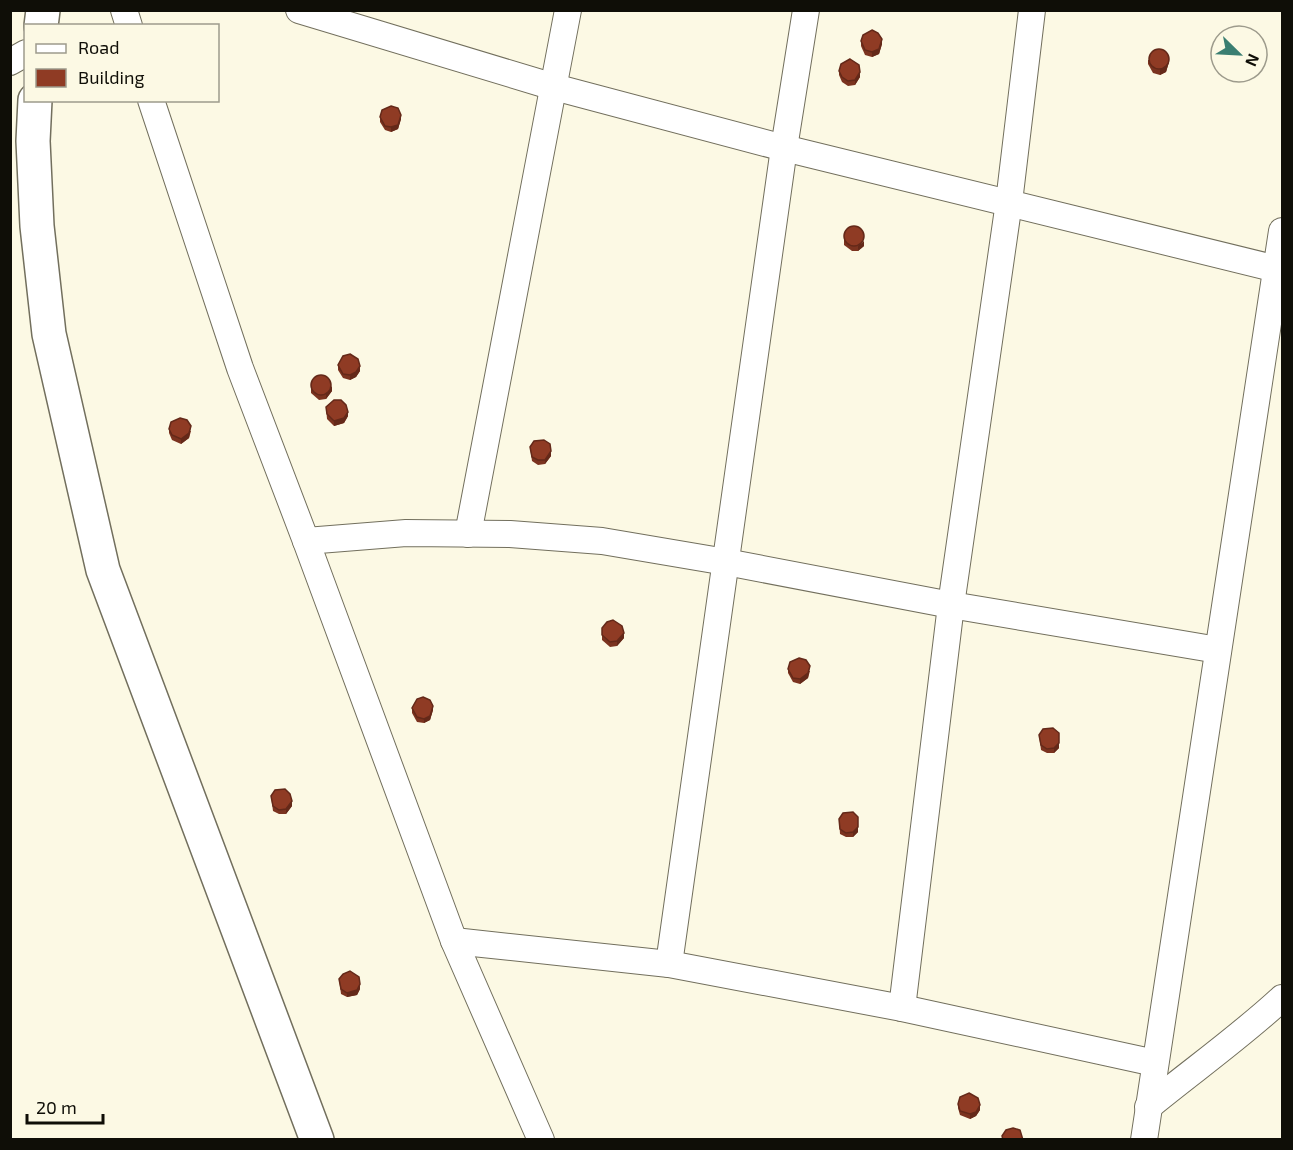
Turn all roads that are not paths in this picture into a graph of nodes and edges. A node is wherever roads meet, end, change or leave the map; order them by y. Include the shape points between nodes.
1 (299, 10) edge
2 (568, 10) edge
3 (806, 10) edge
4 (1032, 10) edge
5 (24, 54) edge
6 (10, 63) edge
7 (554, 87) junction
8 (35, 102) edge
9 (152, 102) edge
10 (784, 148) junction
11 (1010, 202) junction
12 (1282, 231) edge
13 (1277, 269) junction
14 (468, 534) junction
15 (306, 541) junction
16 (726, 562) junction
17 (951, 605) junction
18 (1218, 650) junction
19 (454, 941) junction
20 (669, 964) junction
21 (1282, 998) edge
22 (902, 1008) junction
23 (1155, 1063) junction
24 (1148, 1107) junction
25 (317, 1140) edge
26 (540, 1140) edge
27 (1144, 1140) edge

1 - 7 street
2 - 7 street
3 - 10 street
4 - 11 street
5 - 6 street
7 - 10 street
7 - 14 street
8 - 25 street via 37,226 49,334 103,570
9 - 15 street via 240,368
10 - 11 street
10 - 16 street
11 - 13 street
11 - 17 street
12 - 13 street
13 - 18 street
14 - 15 street via 406,533
14 - 16 street via 602,541
15 - 19 street
16 - 17 street
16 - 20 street
17 - 18 street
17 - 22 street
18 - 23 street
19 - 20 street
19 - 26 street
20 - 22 street
21 - 24 street
22 - 23 street
23 - 24 street
24 - 27 street

